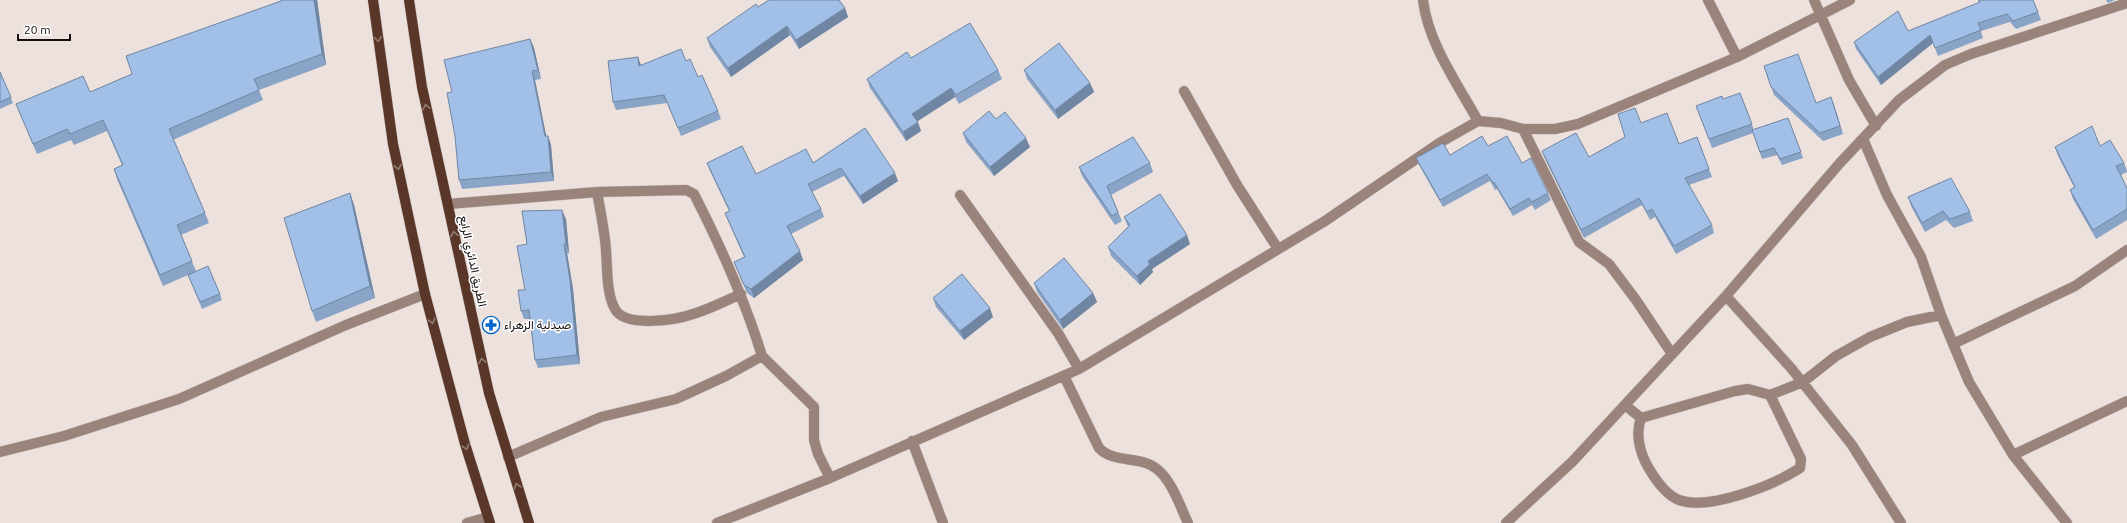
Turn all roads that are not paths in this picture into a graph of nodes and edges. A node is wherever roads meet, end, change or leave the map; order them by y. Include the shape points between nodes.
1 (373, 0) edge
2 (409, 0) edge
3 (1423, 0) edge
4 (1708, 0) edge
5 (1814, 0) edge
6 (1850, 0) edge
7 (2127, 4) edge
8 (1821, 16) junction
9 (1736, 57) junction
10 (1184, 91) dead end
11 (1478, 121) junction
12 (1876, 126) junction
13 (1523, 129) junction
14 (1863, 139) junction
15 (597, 192) junction
16 (960, 195) dead end
17 (448, 204) junction
18 (1278, 249) junction
19 (2127, 250) edge
20 (425, 294) junction
21 (741, 294) junction
22 (1726, 296) junction
23 (1941, 316) junction
24 (1953, 344) junction
25 (1672, 354) junction
26 (762, 356) junction
27 (1079, 369) junction
28 (1064, 376) junction
29 (1803, 382) junction
30 (1770, 395) junction
31 (2127, 401) edge
32 (1625, 405) junction
33 (1641, 418) junction
34 (912, 441) junction
35 (0, 452) edge
36 (2013, 454) junction
37 (508, 457) junction
38 (830, 478) junction
39 (489, 520) edge
40 (467, 523) edge
41 (529, 523) edge
42 (717, 523) edge
43 (943, 523) edge
44 (1188, 523) edge
45 (1506, 523) edge
46 (1901, 523) edge
47 (2067, 523) edge

1 -> 20 main road via 393,144
17 -> 2 main road, الطريق الدائري الرابع via 422,87
3 - 11 street via 1425,16 1441,55
4 - 9 street
5 - 8 street
6 - 8 street
7 - 12 street via 1998,45 1945,65 1899,100
8 - 9 street
8 - 12 street via 1849,80
9 - 13 street via 1578,124 1555,129
10 - 18 street via 1237,185
11 - 13 street via 1501,123
11 - 18 street via 1441,142
12 - 14 street
13 - 25 street via 1578,242 1608,264
14 - 22 street
14 - 23 street via 1887,195 1921,257
15 - 17 street
15 - 21 street via 678,189 694,194
15 - 21 street via 609,285 615,310 623,317 634,321 676,319 707,310
16 - 27 street via 1058,333
37 -> 17 main road, الطريق الدائري الرابع via 489,393
18 - 27 street
19 - 24 street via 2075,286
20 - 35 street via 346,325 180,399 64,436
20 -> 39 main road via 465,444
21 - 26 street
22 - 25 street
22 - 29 street
23 - 24 street
23 - 29 street via 1907,322 1870,337 1836,356
24 - 36 street via 1970,382
25 - 32 street
26 - 37 street via 676,400 601,417
26 - 38 street via 814,407 814,440
27 - 28 street
28 - 34 street
28 - 44 street via 1099,448 1108,456 1156,468 1167,481
29 - 30 street
29 - 46 street via 1852,445
30 - 33 street via 1748,389 1735,390
30 - 33 street via 1801,459 1800,468 1776,483 1706,503 1677,500 1656,481 1643,459 1638,435
31 - 36 street
32 - 33 street
32 - 45 street via 1572,462
34 - 38 street
34 - 43 street
36 - 47 street
41 -> 37 main road, الطريق الدائري الرابع
38 - 42 street
39 - 40 street

